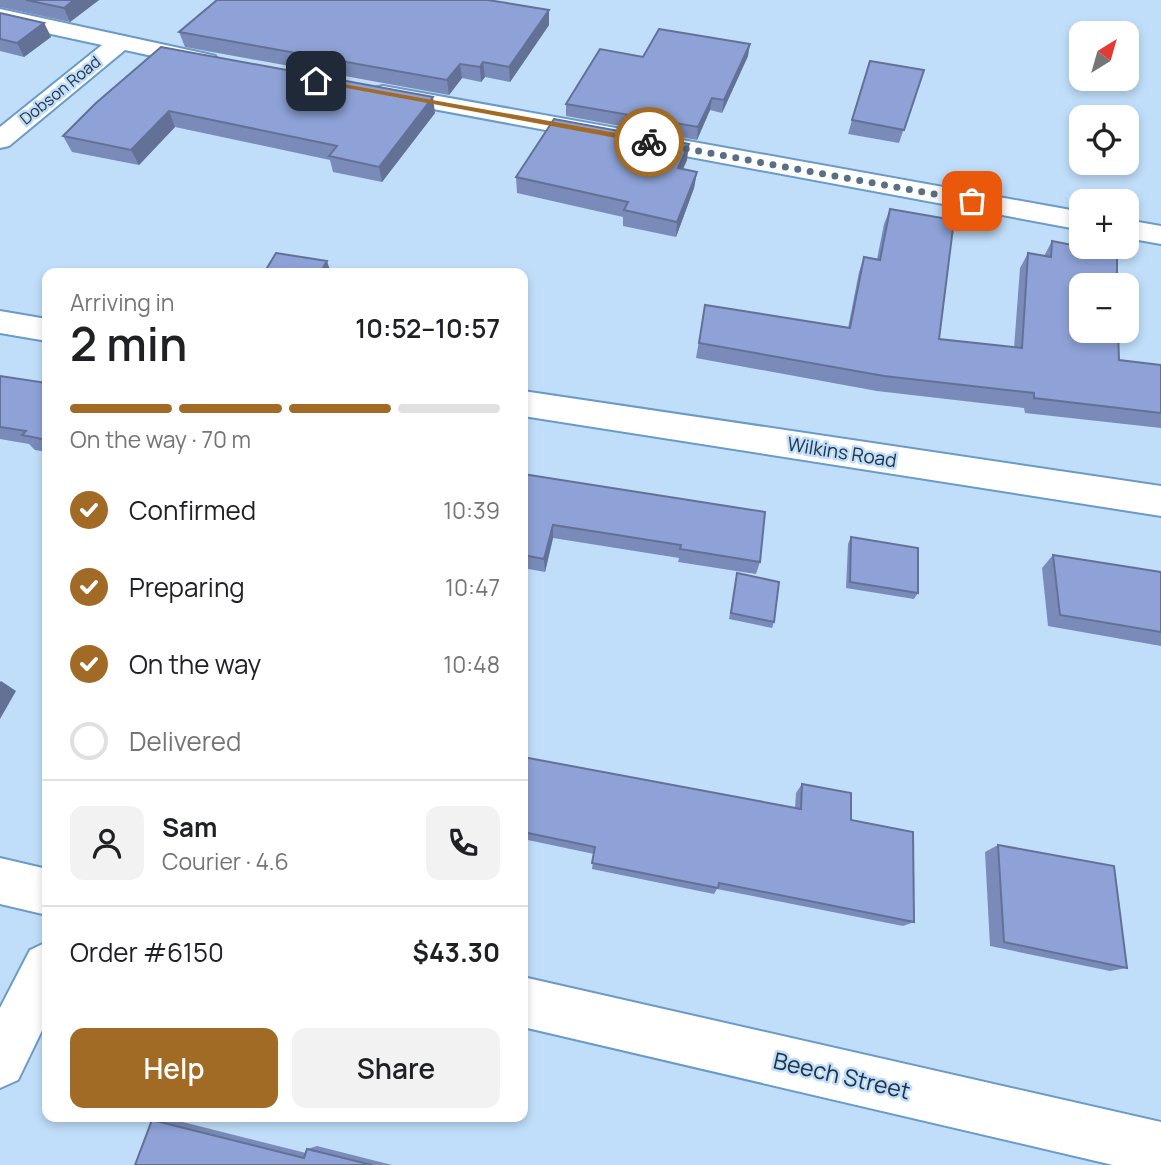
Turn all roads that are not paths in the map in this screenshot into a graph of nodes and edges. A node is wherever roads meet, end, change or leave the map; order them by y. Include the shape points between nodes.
1 (0, 16) edge
2 (121, 42) junction
3 (234, 66) edge
4 (357, 88) edge
5 (0, 140) edge
6 (1069, 219) edge
7 (1139, 231) edge
8 (1161, 235) edge
9 (0, 322) edge
10 (42, 329) edge
11 (528, 404) edge
12 (1161, 501) edge
13 (0, 881) edge
14 (42, 891) edge
15 (42, 977) edge
16 (528, 1003) edge
17 (0, 1062) edge
18 (1161, 1149) edge

1 - 2 street, Dobson Road
2 - 3 street, Dobson Road
2 - 5 street, Dobson Road
4 - 6 street
7 - 8 street
9 - 10 street
11 - 12 street, Wilkins Road
13 - 14 street
15 - 17 street
16 - 18 street, Beech Street

